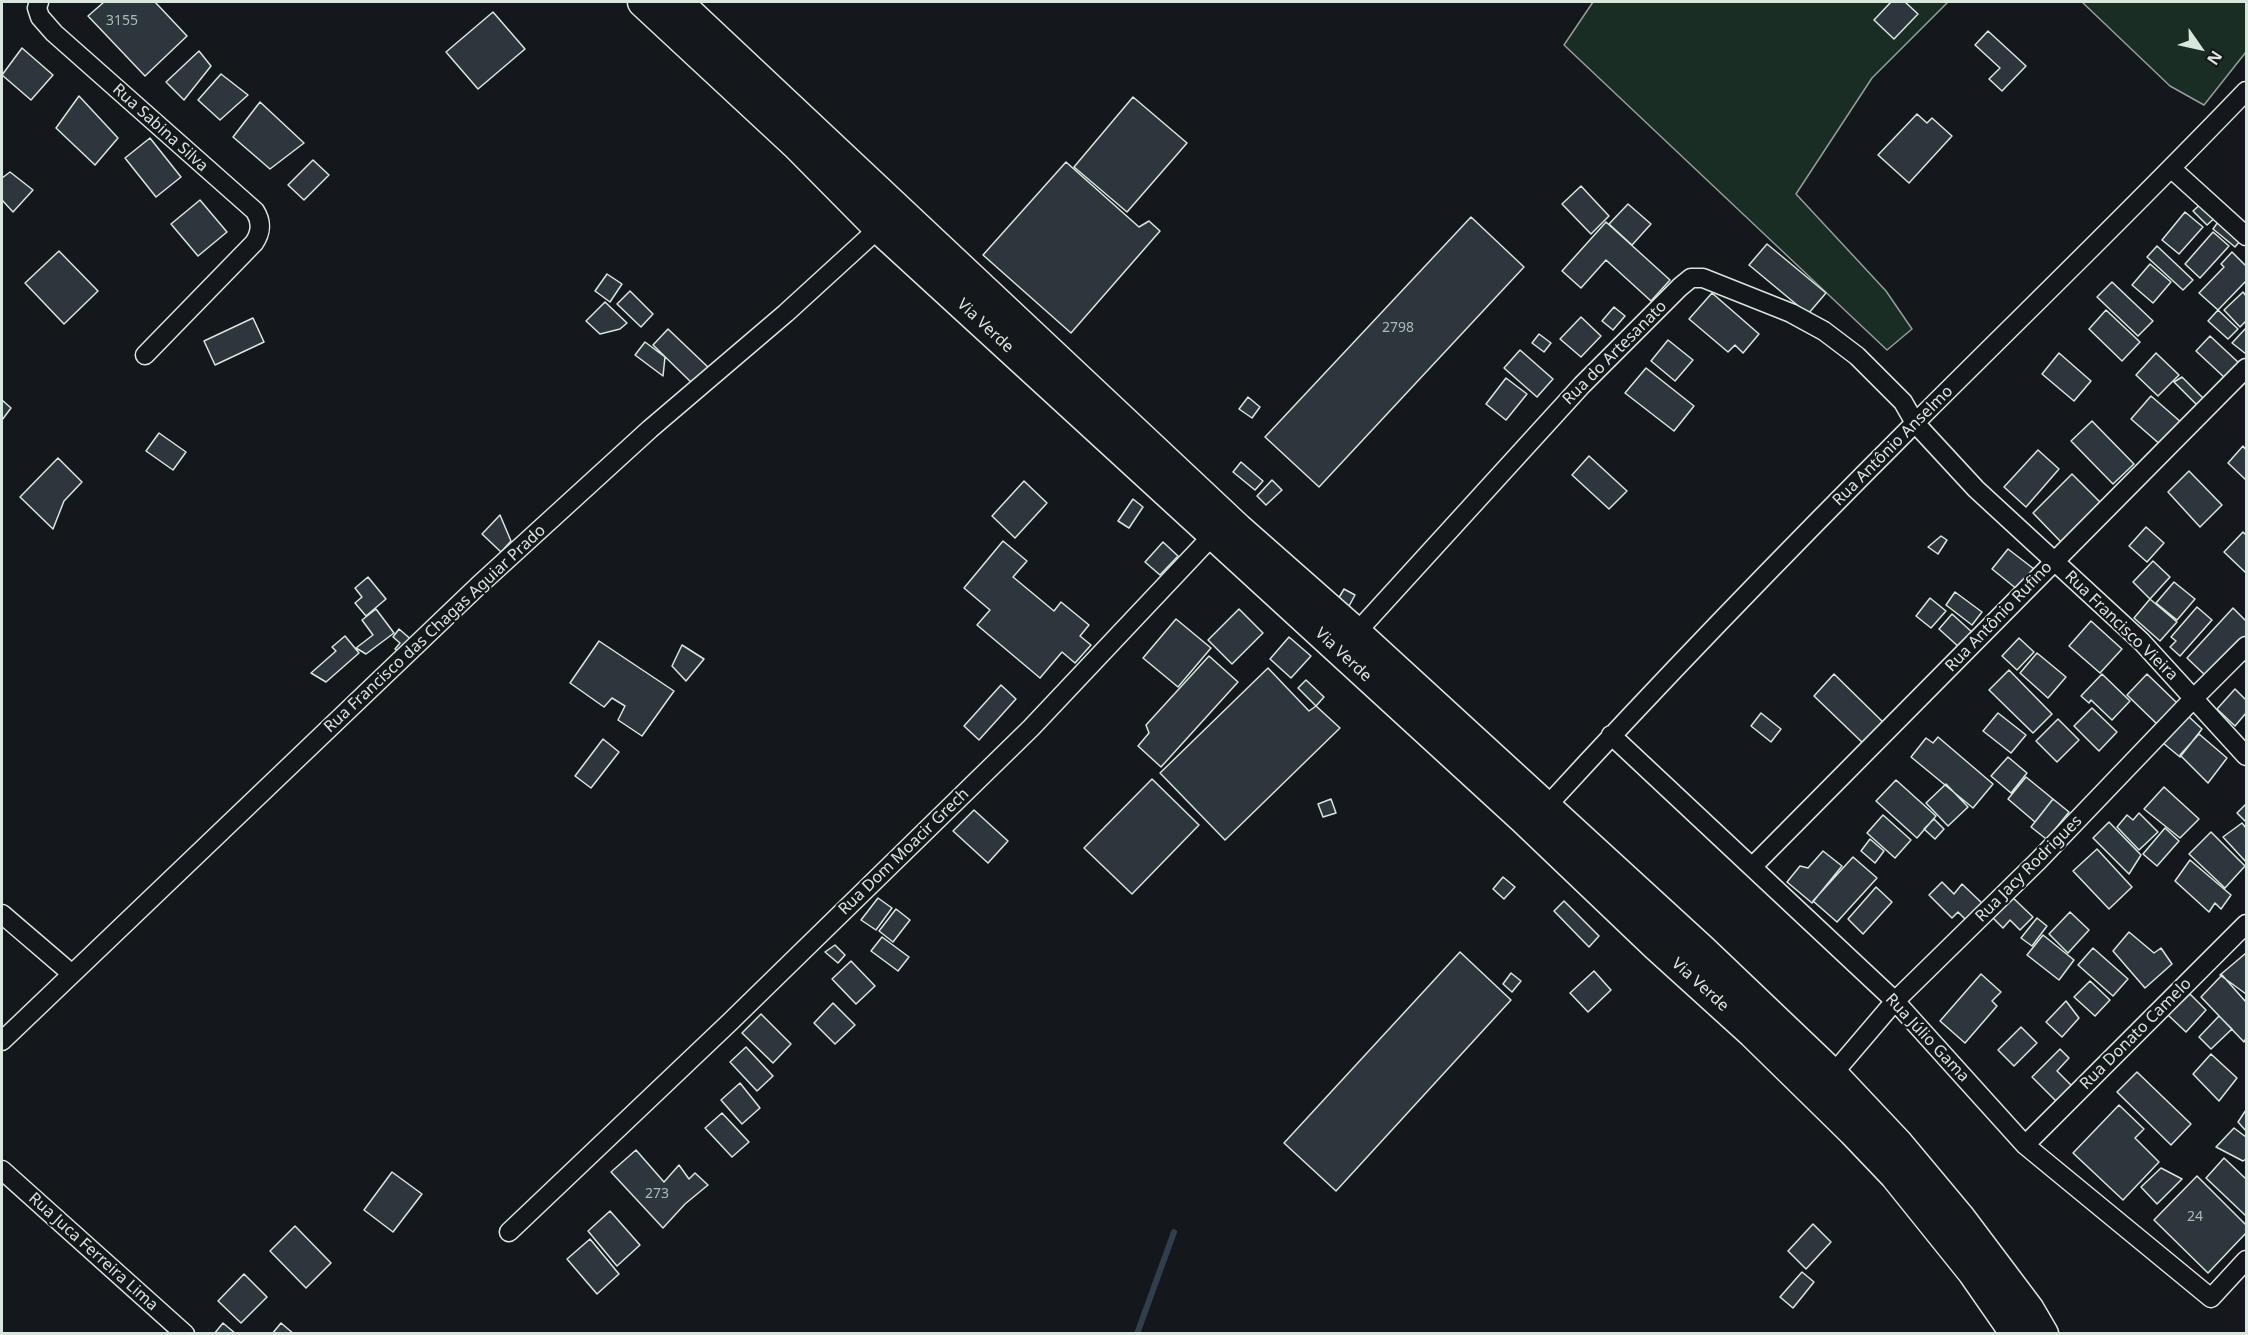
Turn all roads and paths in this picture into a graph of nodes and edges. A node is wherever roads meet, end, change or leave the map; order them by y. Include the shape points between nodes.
1 (39, 2) edge
2 (644, 2) edge
3 (677, 2) edge
4 (2247, 91) edge
5 (2172, 169) junction
6 (879, 228) junction
7 (2247, 236) edge
8 (145, 355) dead end
9 (2247, 368) edge
10 (1915, 423) junction
11 (1213, 535) junction
12 (2054, 561) junction
13 (1356, 633) junction
14 (2247, 646) edge
15 (2194, 698) junction
16 (1611, 735) junction
17 (2247, 756) edge
18 (1546, 807) junction
19 (1753, 866) junction
20 (2, 914) edge
21 (2247, 924) edge
22 (72, 974) junction
23 (1895, 1001) junction
24 (2, 1041) edge
25 (1824, 1084) junction
26 (2025, 1144) junction
27 (2, 1170) edge
28 (509, 1232) dead end
29 (2247, 1260) edge
30 (185, 1334) edge
31 (2016, 1334) edge
32 (2043, 1334) edge

1 - 8 street, Rua Sabina Silva via 40,17 54,33 260,219 254,243
2 - 6 main road, Via Verde
3 - 13 main road, Via Verde via 1238,529
4 - 5 street, Rua Antônio Anselmo
5 - 7 street
5 - 10 street, Rua Antônio Anselmo
6 - 11 main road, Via Verde
6 - 22 street, Rua Francisco das Chagas Aguiar Prado via 478,586
9 - 12 street, Rua Antônio Rufino
10 - 12 street, Rua Francisco Vieira via 1976,489
10 - 13 street, Rua do Artesanato via 1884,381 1824,331 1754,297 1703,278 1691,278 1582,385
10 - 16 street, Rua Antônio Anselmo
11 - 25 main road, Via Verde via 1753,1033
11 - 28 street, Rua Dom Moacir Grech via 1030,728
12 - 15 street, Rua Francisco Vieira
12 - 19 street, Rua Antônio Rufino
13 - 18 main road, Via Verde
14 - 15 street, Rua Jacy Rodrigues
15 - 17 street, Rua Francisco Vieira
15 - 23 street, Rua Jacy Rodrigues via 2039,860
16 - 18 street, Rua Antônio Anselmo
16 - 19 street, Rua Júlio Gama
18 - 25 main road, Via Verde via 1703,951
19 - 23 street, Rua Júlio Gama
20 - 22 street
21 - 26 street, Rua Donato Camelo
22 - 24 street, Rua Francisco das Chagas Aguiar Prado
23 - 25 street, Rua Jacy Rodrigues
23 - 26 street, Rua Júlio Gama
25 - 31 main road, Via Verde via 1854,1131 1973,1272
25 - 32 main road, Via Verde via 1898,1144 1959,1217
26 - 29 street, Rua Júlio Gama via 2211,1298
27 - 30 street, Rua Juca Ferreira Lima

